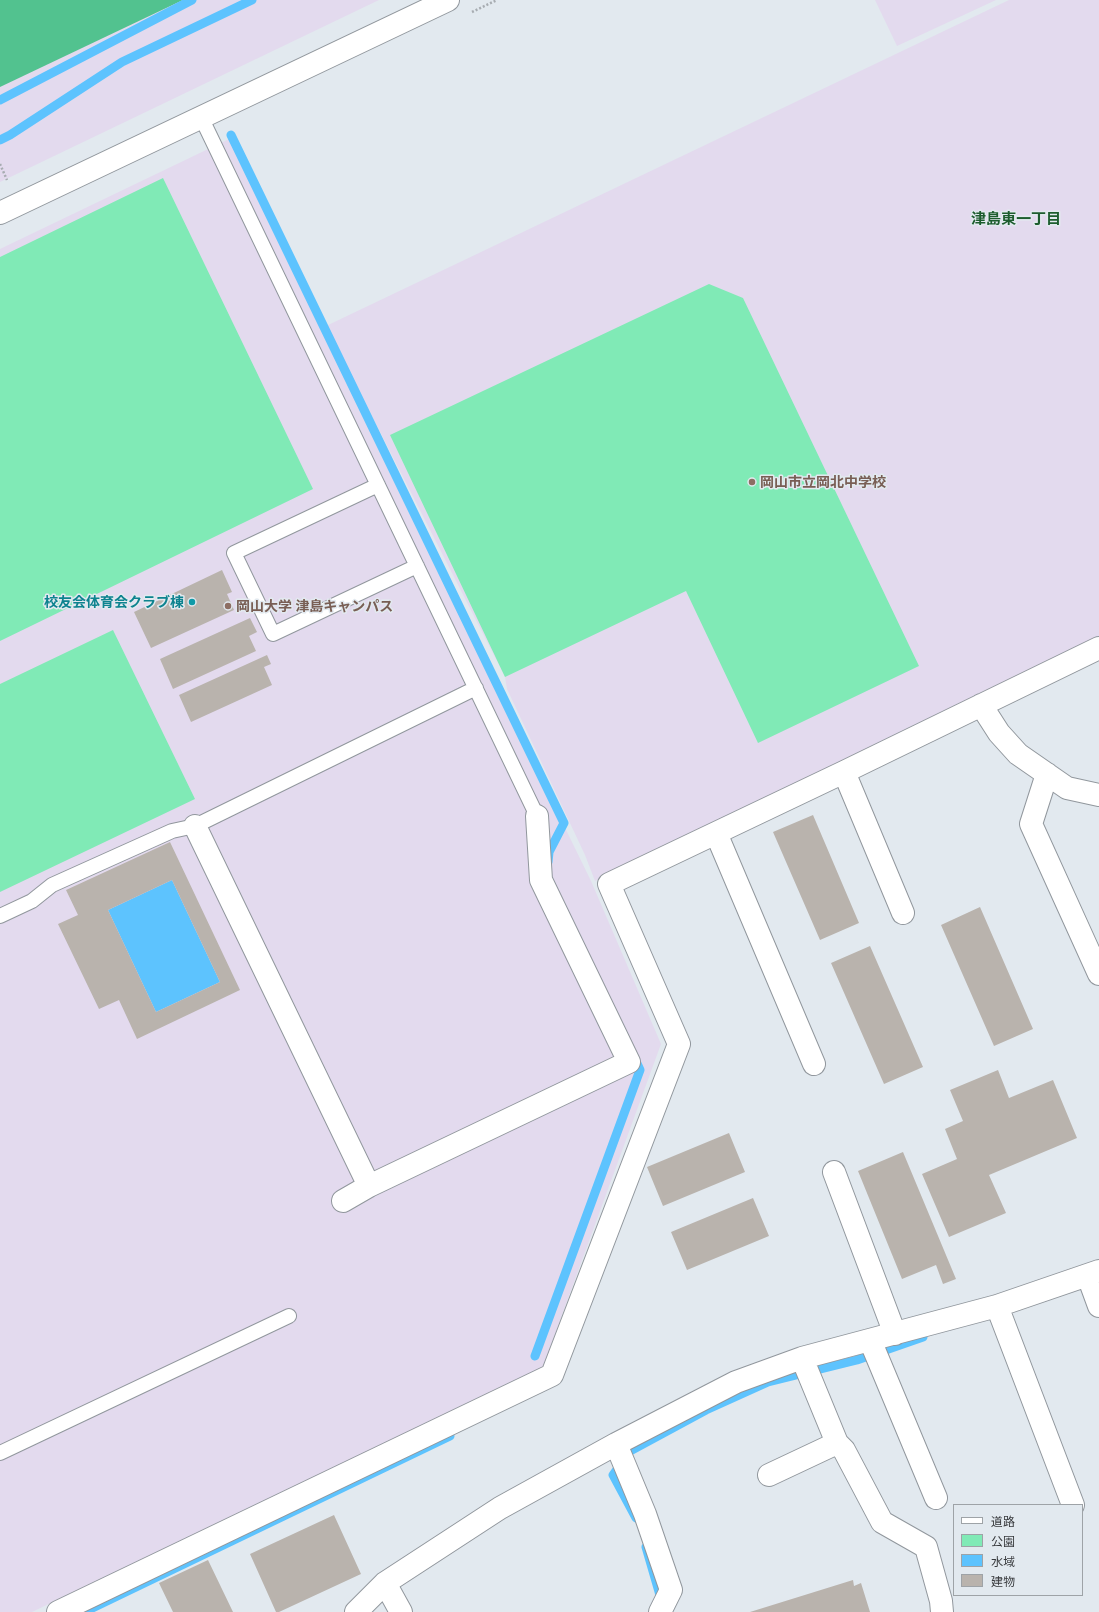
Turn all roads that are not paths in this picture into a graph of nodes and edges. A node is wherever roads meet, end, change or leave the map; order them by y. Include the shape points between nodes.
1 (448, 0) edge
2 (200, 117) junction
3 (0, 213) edge
4 (378, 485) junction
5 (417, 566) junction
6 (1099, 648) edge
7 (476, 688) junction
8 (981, 705) junction
9 (844, 772) junction
10 (1047, 774) junction
11 (1099, 795) edge
12 (537, 816) joint
13 (195, 826) junction
14 (716, 833) junction
15 (903, 913) dead end
16 (0, 916) edge
17 (1099, 974) edge
18 (814, 1064) dead end
19 (834, 1172) dead end
20 (369, 1186) junction
21 (343, 1201) dead end
22 (1094, 1274) edge
23 (997, 1306) junction
24 (1099, 1306) edge
25 (289, 1316) dead end
26 (895, 1334) junction
27 (874, 1349) junction
28 (806, 1368) junction
29 (837, 1443) junction
30 (0, 1452) edge
31 (620, 1454) junction
32 (769, 1475) dead end
33 (936, 1498) dead end
34 (1073, 1504) edge
35 (385, 1583) junction
36 (662, 1608) edge
37 (58, 1612) edge
38 (356, 1612) edge
39 (401, 1612) edge
40 (942, 1612) edge

1 - 2 street
2 - 3 street
2 - 4 lane
4 - 5 lane
4 - 5 lane via 234,553 270,628 273,634
5 - 7 lane
6 - 8 street
7 - 12 lane
7 - 13 lane
8 - 9 street
8 - 10 street via 999,733 1018,754
9 - 14 street
9 - 15 street
10 - 11 street via 1067,788
10 - 17 street via 1031,824
12 - 20 street via 541,880 629,1062
13 - 16 lane via 172,830 52,885 32,901
13 - 20 street
14 - 18 street
14 - 37 street via 609,884 680,1044 552,1375
19 - 26 street
20 - 21 street
22 - 23 street
22 - 24 street
23 - 26 street
23 - 34 street
25 - 30 lane
26 - 27 street
27 - 28 street
27 - 33 street
28 - 29 street
28 - 31 street via 736,1382
29 - 32 street
29 - 40 street via 844,1450 882,1522 926,1548
31 - 35 street via 500,1508
31 - 36 street via 645,1514 671,1590
35 - 38 street
35 - 39 street

